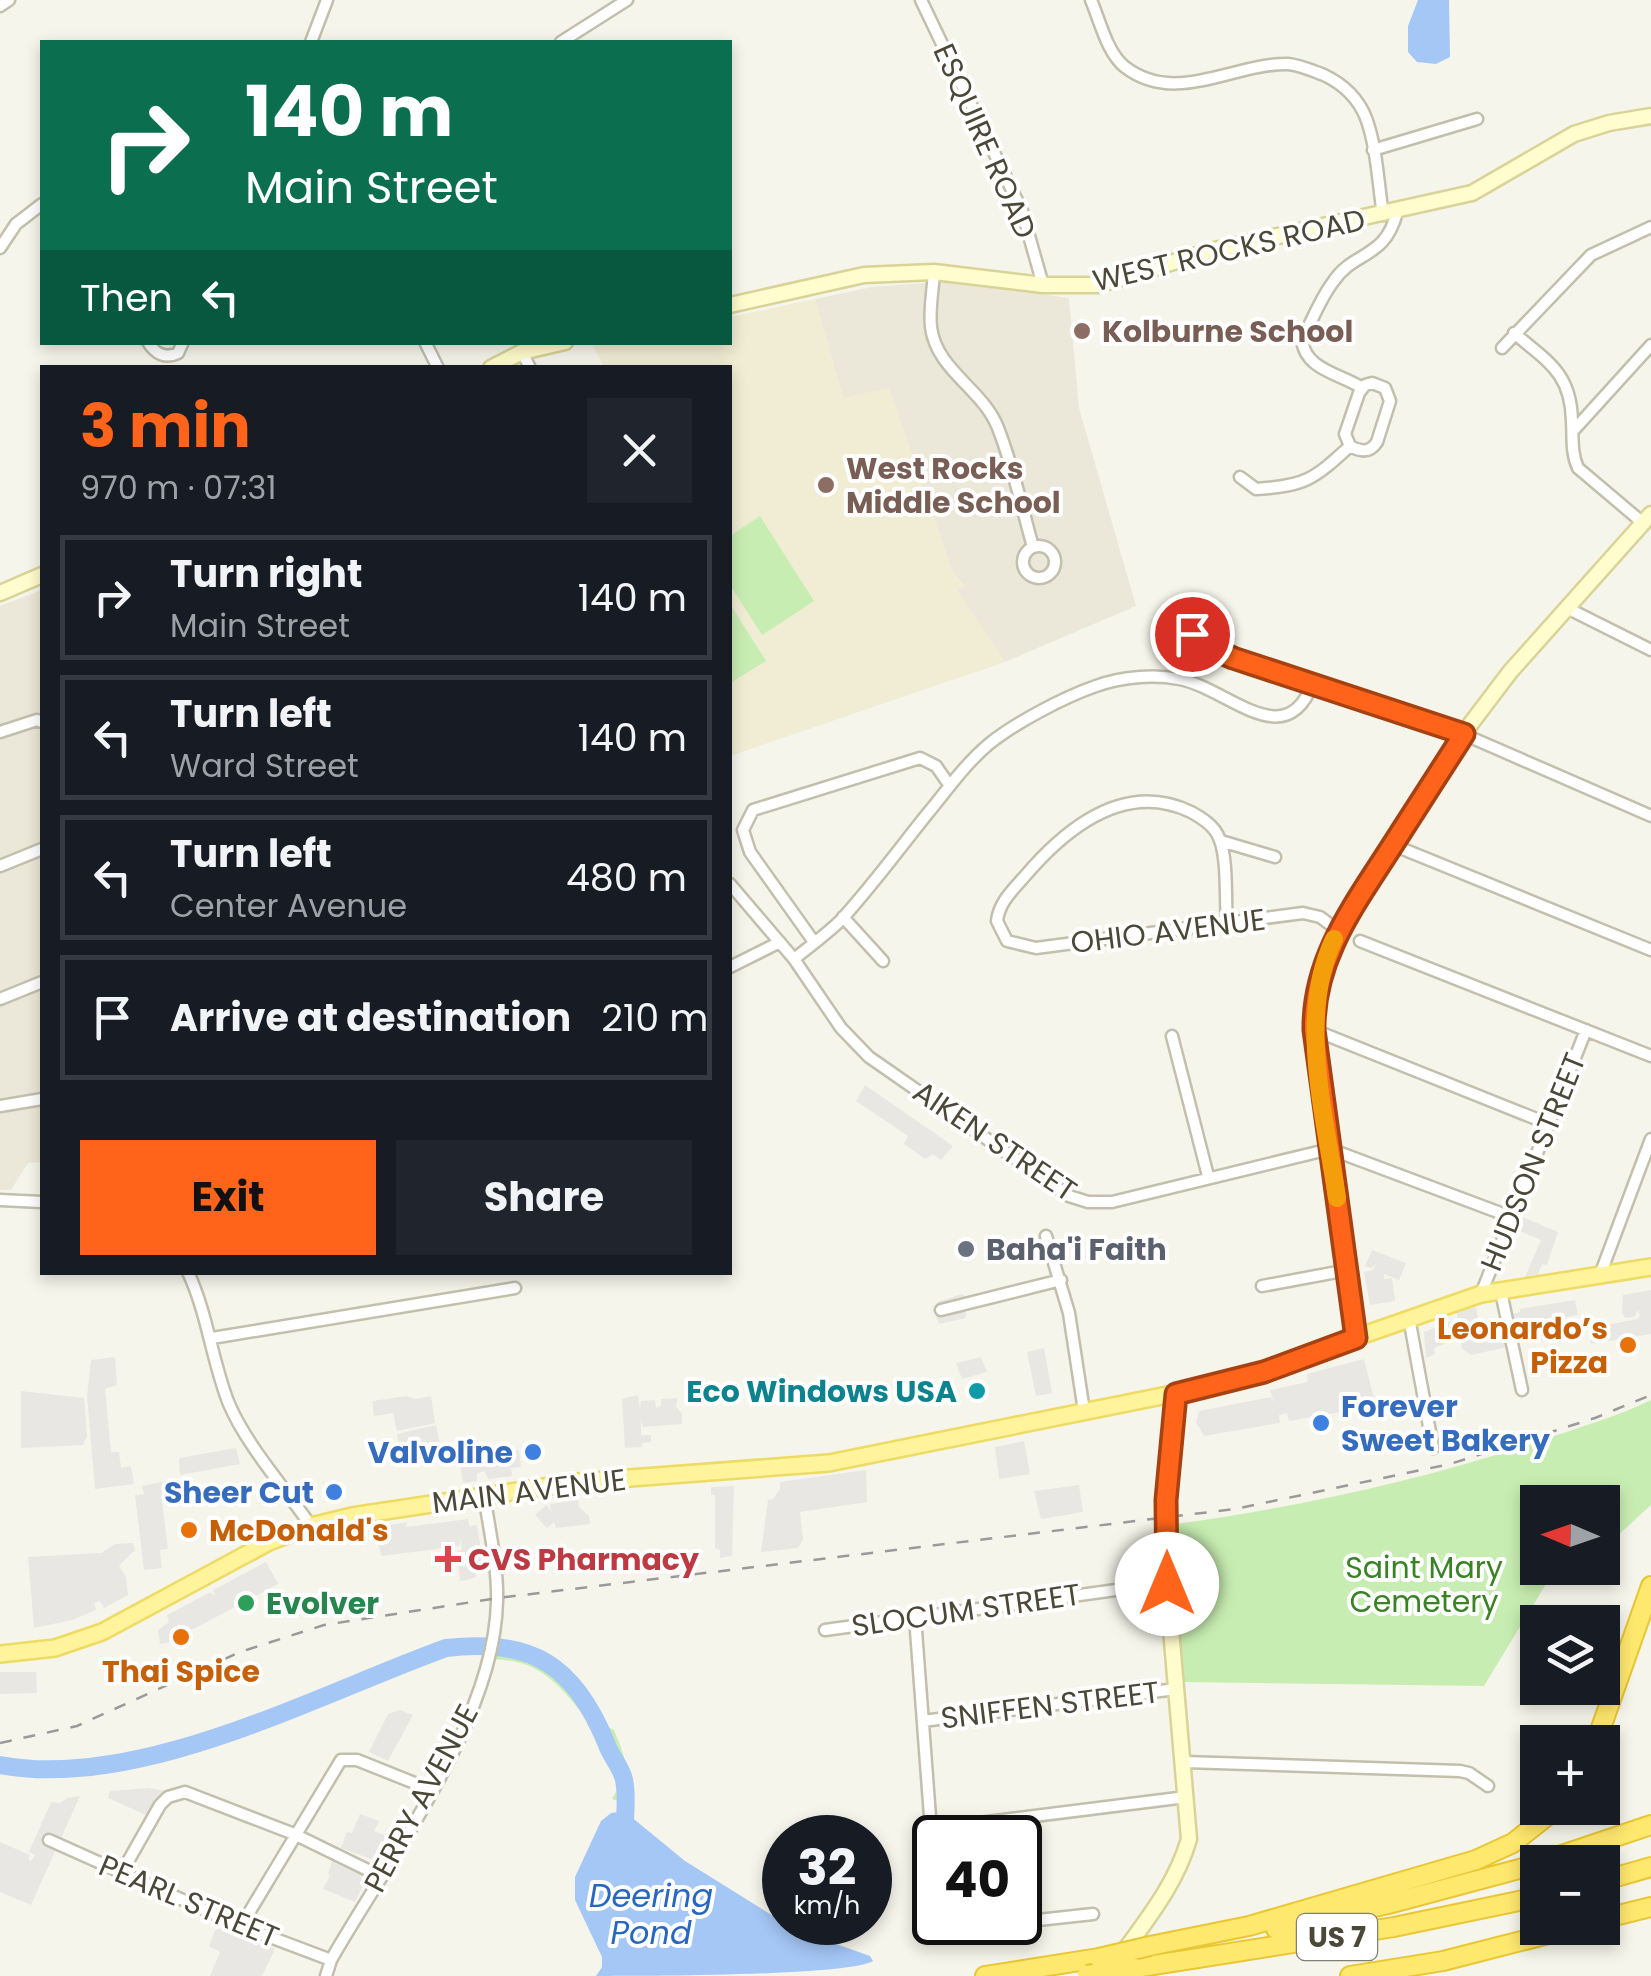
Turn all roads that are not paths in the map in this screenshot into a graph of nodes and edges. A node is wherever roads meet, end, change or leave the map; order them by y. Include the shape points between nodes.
1 (8, 0) edge
2 (327, 0) edge
3 (627, 0) edge
4 (921, 0) edge
5 (1090, 0) edge
6 (0, 6) edge
7 (312, 40) edge
8 (564, 40) edge
9 (1651, 116) edge
10 (1477, 119) dead end
11 (1373, 150) junction
12 (40, 206) edge
13 (1390, 214) junction
14 (1651, 227) edge
15 (0, 248) edge
16 (934, 272) junction
17 (1043, 285) junction
18 (732, 305) edge
19 (1514, 332) junction
20 (150, 345) edge
21 (182, 345) edge
22 (551, 345) edge
23 (1651, 345) edge
24 (1502, 348) dead end
25 (522, 352) junction
26 (496, 365) edge
27 (528, 365) edge
28 (1362, 388) junction
29 (1573, 432) junction
30 (1350, 446) junction
31 (1240, 477) dead end
32 (1647, 518) edge
33 (1033, 547) dead end
34 (40, 577) edge
35 (0, 593) edge
36 (1567, 608) junction
37 (1202, 634) dead end
38 (1651, 650) edge
39 (1313, 682) junction
40 (40, 721) edge
41 (0, 732) edge
42 (1464, 734) junction
43 (950, 786) junction
44 (1651, 816) edge
45 (1221, 841) junction
46 (1393, 845) junction
47 (40, 850) edge
48 (1275, 857) dead end
49 (0, 866) edge
50 (732, 886) edge
51 (843, 917) junction
52 (1227, 922) junction
53 (1339, 931) junction
54 (1360, 941) dead end
55 (780, 942) junction
56 (814, 942) junction
57 (1651, 950) edge
58 (794, 959) junction
59 (882, 961) dead end
60 (732, 965) edge
61 (40, 983) edge
62 (0, 999) edge
63 (1314, 1030) junction
64 (1586, 1030) junction
65 (1172, 1036) dead end
66 (1651, 1056) edge
67 (40, 1099) edge
68 (0, 1106) edge
69 (1549, 1124) junction
70 (1651, 1139) edge
71 (1330, 1149) junction
72 (1208, 1176) junction
73 (0, 1200) edge
74 (40, 1202) edge
75 (1511, 1218) junction
76 (1046, 1236) dead end
77 (1651, 1267) edge
78 (1348, 1270) junction
79 (189, 1275) edge
80 (1600, 1275) junction
81 (1062, 1280) junction
82 (1262, 1286) dead end
83 (515, 1288) dead end
84 (1500, 1292) junction
85 (1481, 1294) junction
86 (940, 1310) dead end
87 (1409, 1318) junction
88 (212, 1338) junction
89 (1356, 1338) junction
90 (1522, 1390) dead end
91 (1176, 1394) junction
92 (1084, 1411) junction
93 (1433, 1448) dead end
94 (484, 1494) junction
95 (311, 1526) junction
96 (1167, 1584) junction
97 (1651, 1586) edge
98 (916, 1617) junction
99 (825, 1630) dead end
100 (0, 1654) edge
101 (1176, 1689) junction
102 (923, 1721) junction
103 (1602, 1725) edge
104 (1184, 1762) junction
105 (1488, 1786) dead end
106 (432, 1790) junction
107 (1186, 1797) junction
108 (930, 1815) edge
109 (1038, 1815) edge
110 (1537, 1825) edge
111 (1651, 1825) edge
112 (294, 1834) junction
113 (49, 1840) dead end
114 (1592, 1845) edge
115 (1651, 1867) edge
116 (1520, 1868) edge
117 (122, 1872) junction
118 (380, 1876) junction
119 (1620, 1876) edge
120 (1520, 1901) edge
121 (1651, 1907) edge
122 (1092, 1914) dead end
123 (1620, 1915) edge
124 (1042, 1919) edge
125 (241, 1926) junction
126 (1520, 1941) edge
127 (1149, 1949) junction
128 (331, 1960) junction
129 (1103, 1967) edge
130 (326, 1976) edge
131 (985, 1976) edge
132 (1084, 1976) edge
133 (1350, 1976) edge

1 - 6 street
2 - 7 street
3 - 8 street
4 - 17 street, ESQUIRE ROAD via 1022,211
5 - 11 street via 1114,55 1144,78 1189,84 1290,64 1336,80 1364,114
9 - 13 main road, WEST ROCKS ROAD via 1574,134 1472,193
10 - 11 street
11 - 13 street
12 - 15 street
13 - 17 main road, WEST ROCKS ROAD via 1321,224 1098,285
13 - 28 street via 1392,230 1381,246 1334,278 1302,340 1324,372
14 - 19 street via 1591,255
16 - 17 main road, WEST ROCKS ROAD
16 - 18 main road, WEST ROCKS ROAD via 864,275
16 - 33 street via 934,341 998,428
19 - 24 street
19 - 29 street via 1567,383
20 - 21 street via 168,356
22 - 25 main road
23 - 29 street
25 - 26 main road
25 - 27 street
28 - 30 street via 1346,434
28 - 30 street via 1379,384 1390,401 1373,448
29 - 32 street via 1578,468
30 - 31 street via 1294,486 1256,489
32 - 36 main road
34 - 35 main road
36 - 38 street
36 - 42 main road
37 - 39 street via 1222,653
39 - 42 street
39 - 43 street via 1292,715 1272,718 1179,679 1096,686 988,745
40 - 41 street
42 - 44 street
42 - 46 main road
43 - 51 street
43 - 56 street via 936,766 920,758 753,810 743,830 750,852
45 - 48 street
45 - 52 street
45 - 52 street, OHIO AVENUE via 1200,817 1170,805 1129,804 1099,813 1041,857 997,916 1011,943 1036,948
46 - 53 main road
46 - 57 street
47 - 49 street
50 - 55 street, AIKEN STREET
51 - 56 street
51 - 59 street
52 - 53 street, OHIO AVENUE via 1308,914
53 - 63 main road via 1318,983
54 - 64 street
55 - 58 street, AIKEN STREET
55 - 60 street
56 - 58 street
58 - 72 street, AIKEN STREET via 869,1057 1062,1192 1112,1202
61 - 62 street
63 - 69 street
63 - 71 main road
64 - 66 street
64 - 69 street, HUDSON STREET
65 - 72 street
67 - 68 street
69 - 75 street, HUDSON STREET
70 - 80 street
71 - 72 street, AIKEN STREET
71 - 75 street
71 - 78 main road
73 - 74 street
75 - 85 street, HUDSON STREET
76 - 81 street
77 - 80 main road, MAIN AVENUE
78 - 82 street
78 - 89 main road
79 - 88 street
80 - 84 main road, MAIN AVENUE
81 - 86 street
81 - 92 street
83 - 88 street
84 - 85 main road, MAIN AVENUE
84 - 90 street
85 - 87 main road, MAIN AVENUE
87 - 89 main road, MAIN AVENUE
87 - 93 street
88 - 95 street via 235,1416
89 - 91 main road, MAIN AVENUE via 1254,1375
91 - 92 main road, MAIN AVENUE
91 - 96 main road
92 - 94 main road, MAIN AVENUE via 829,1463
94 - 95 main road, MAIN AVENUE
94 - 106 street, PERRY AVENUE via 497,1586 494,1627 466,1724
95 - 100 main road, MAIN AVENUE via 102,1632 55,1648
96 - 98 street, SLOCUM STREET
96 - 101 main road
97 - 103 highway
98 - 99 street, SLOCUM STREET
98 - 102 street
101 - 102 street, SNIFFEN STREET
101 - 104 main road
102 - 108 street
104 - 105 street via 1460,1772
104 - 107 main road
106 - 112 street via 342,1760
106 - 118 street, PERRY AVENUE
107 - 109 street
107 - 129 main road via 1189,1838 1170,1889
110 - 127 highway via 1476,1860
111 - 114 highway, US 7
112 - 117 street via 204,1797 176,1793 160,1805
112 - 118 street
112 - 125 street
113 - 117 street, PEARL STREET
115 - 119 highway
116 - 127 highway, US 7 via 1339,1916
117 - 125 street, PEARL STREET
118 - 128 street, PERRY AVENUE
120 - 132 highway, US 7, bridge via 1394,1928
121 - 123 highway
122 - 124 street
125 - 128 street, PEARL STREET
126 - 133 highway
127 - 129 highway, US 7, bridge
128 - 130 street, PERRY AVENUE
129 - 131 highway, US 7

